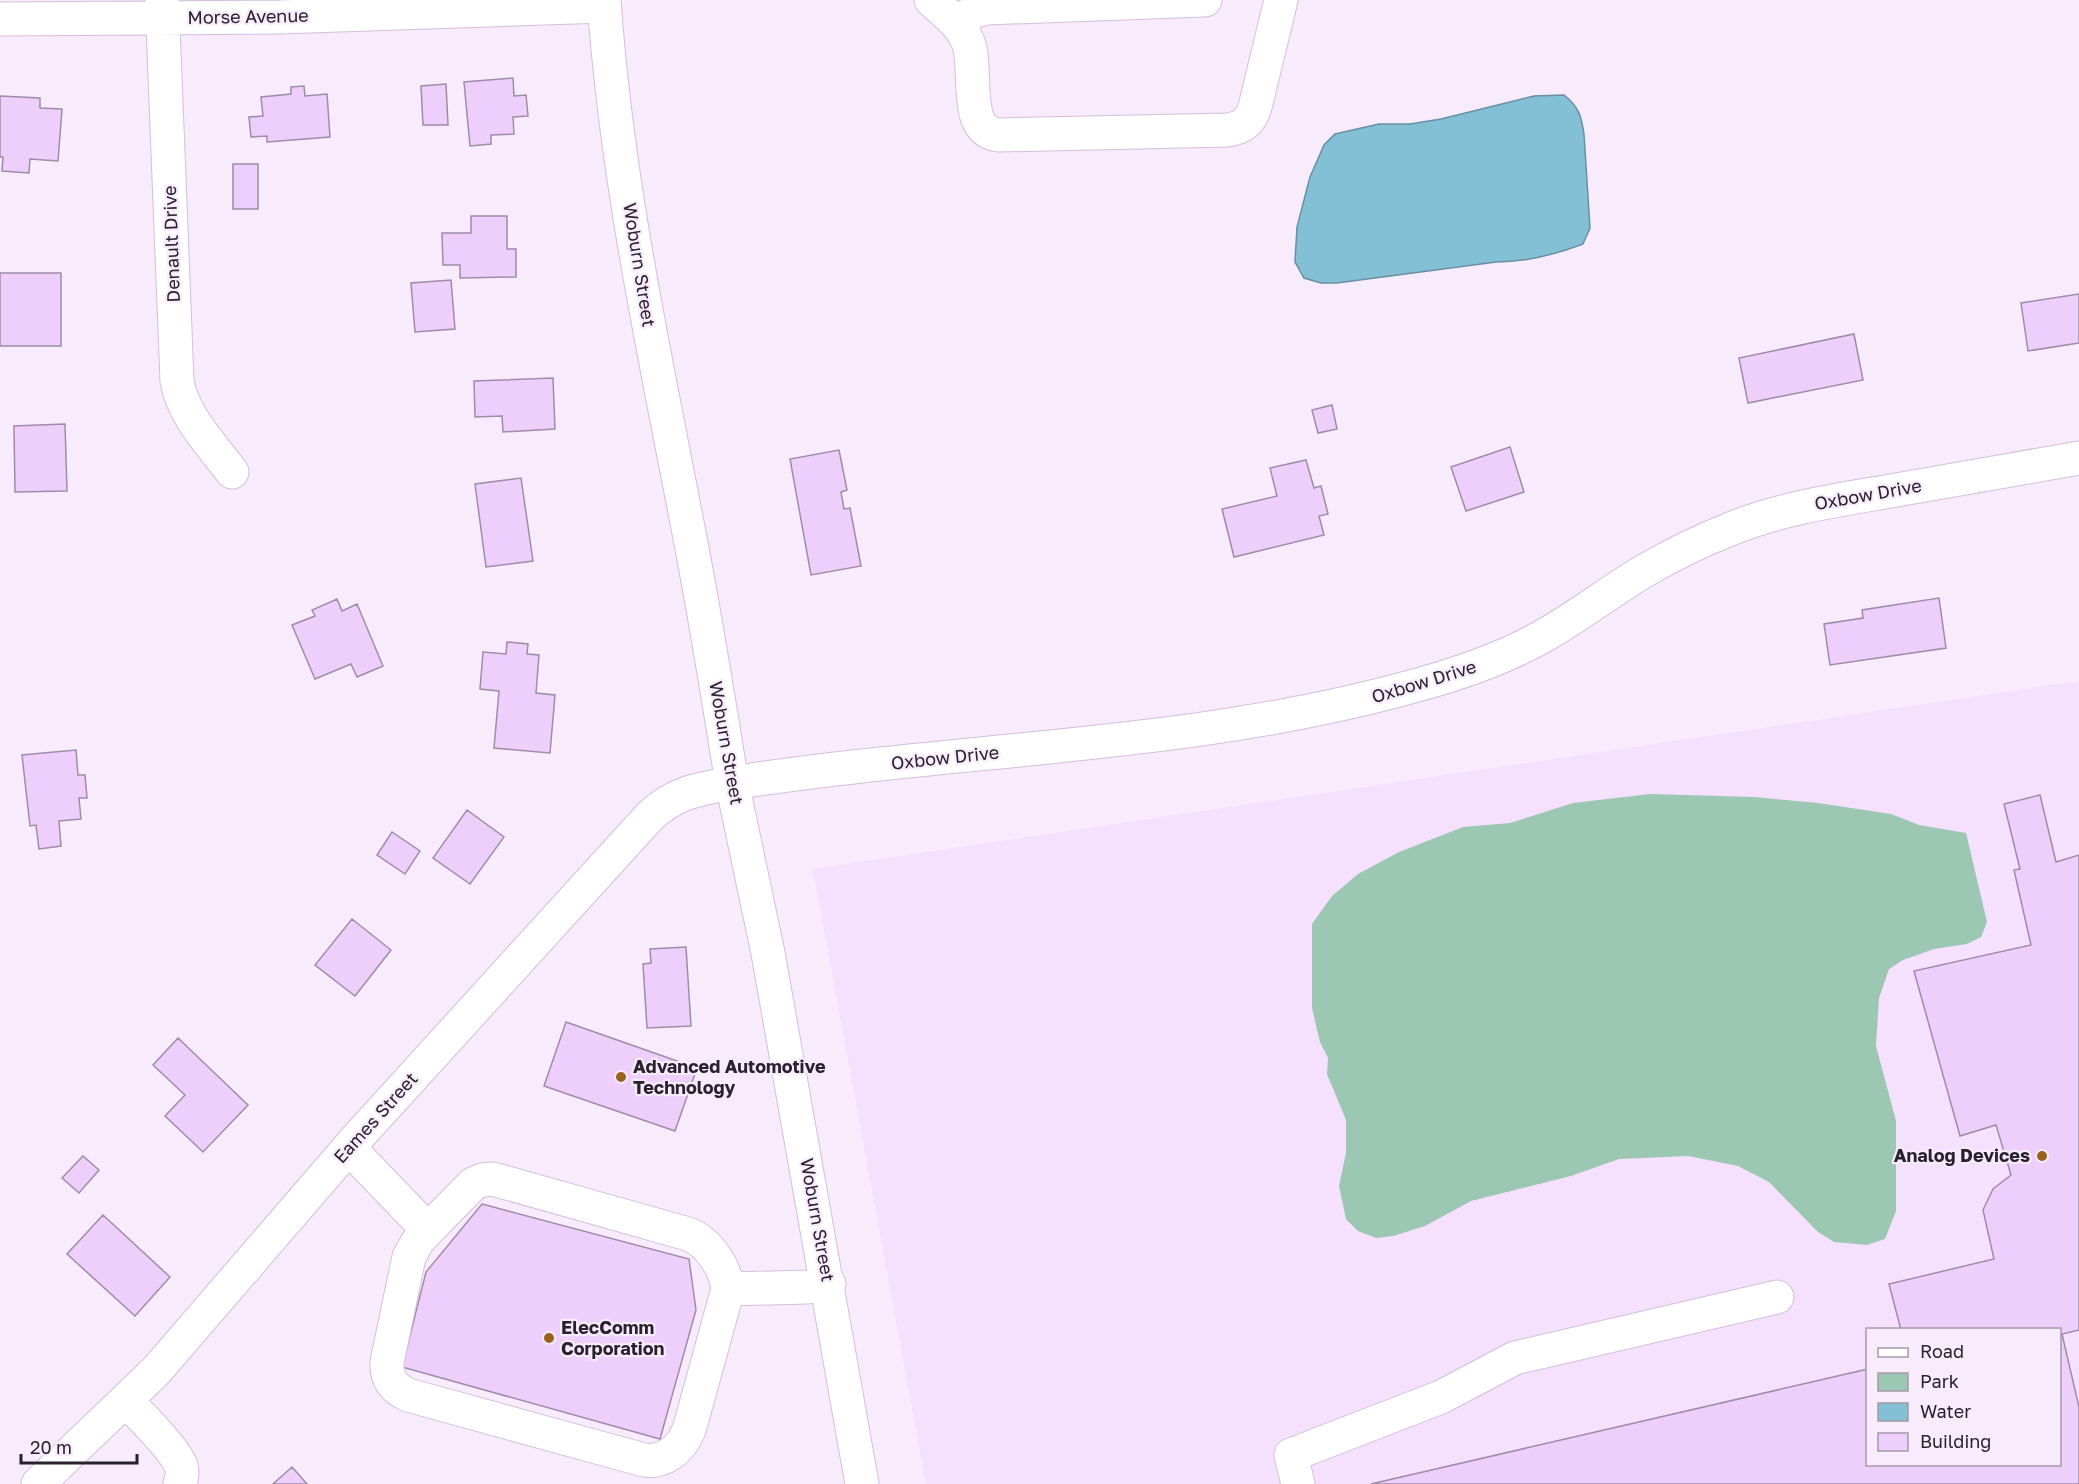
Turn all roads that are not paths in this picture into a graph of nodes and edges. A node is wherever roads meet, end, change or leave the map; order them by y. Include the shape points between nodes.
1 (931, 0) edge
2 (1205, 0) edge
3 (1281, 0) edge
4 (604, 3) edge
5 (162, 9) edge
6 (0, 19) edge
7 (956, 23) junction
8 (2079, 458) edge
9 (232, 472) dead end
10 (732, 783) junction
11 (349, 1148) junction
12 (428, 1230) junction
13 (829, 1284) junction
14 (728, 1289) junction
15 (1777, 1297) dead end
16 (126, 1401) junction
17 (38, 1484) edge
18 (180, 1484) edge
19 (862, 1484) edge
20 (1298, 1484) edge

1 - 7 street
2 - 7 street via 987,8
3 - 7 street via 1254,112 1245,123 1228,130 989,134 976,119 971,53
4 - 5 street, Morse Avenue via 292,17
4 - 10 street, Woburn Street via 616,126 646,314
5 - 6 street, Morse Avenue
5 - 9 street, Denault Drive via 178,390 194,422
8 - 10 street, Oxbow Drive via 1791,509 1739,526 1645,571 1512,652 1474,668 1368,699 1238,725
10 - 11 street, Eames Street via 678,795 650,816
10 - 13 street, Woburn Street via 768,953
11 - 12 street
11 - 16 street, Eames Street
12 - 14 street via 473,1184 493,1179 696,1237 722,1270
12 - 14 street via 413,1248 406,1266 387,1362 388,1376 396,1388 408,1395 644,1460 663,1459 687,1436
13 - 14 street
13 - 19 street, Woburn Street
15 - 20 street via 1515,1358 1442,1397 1291,1455
16 - 17 street, Eames Street
16 - 18 street via 177,1460 182,1468

